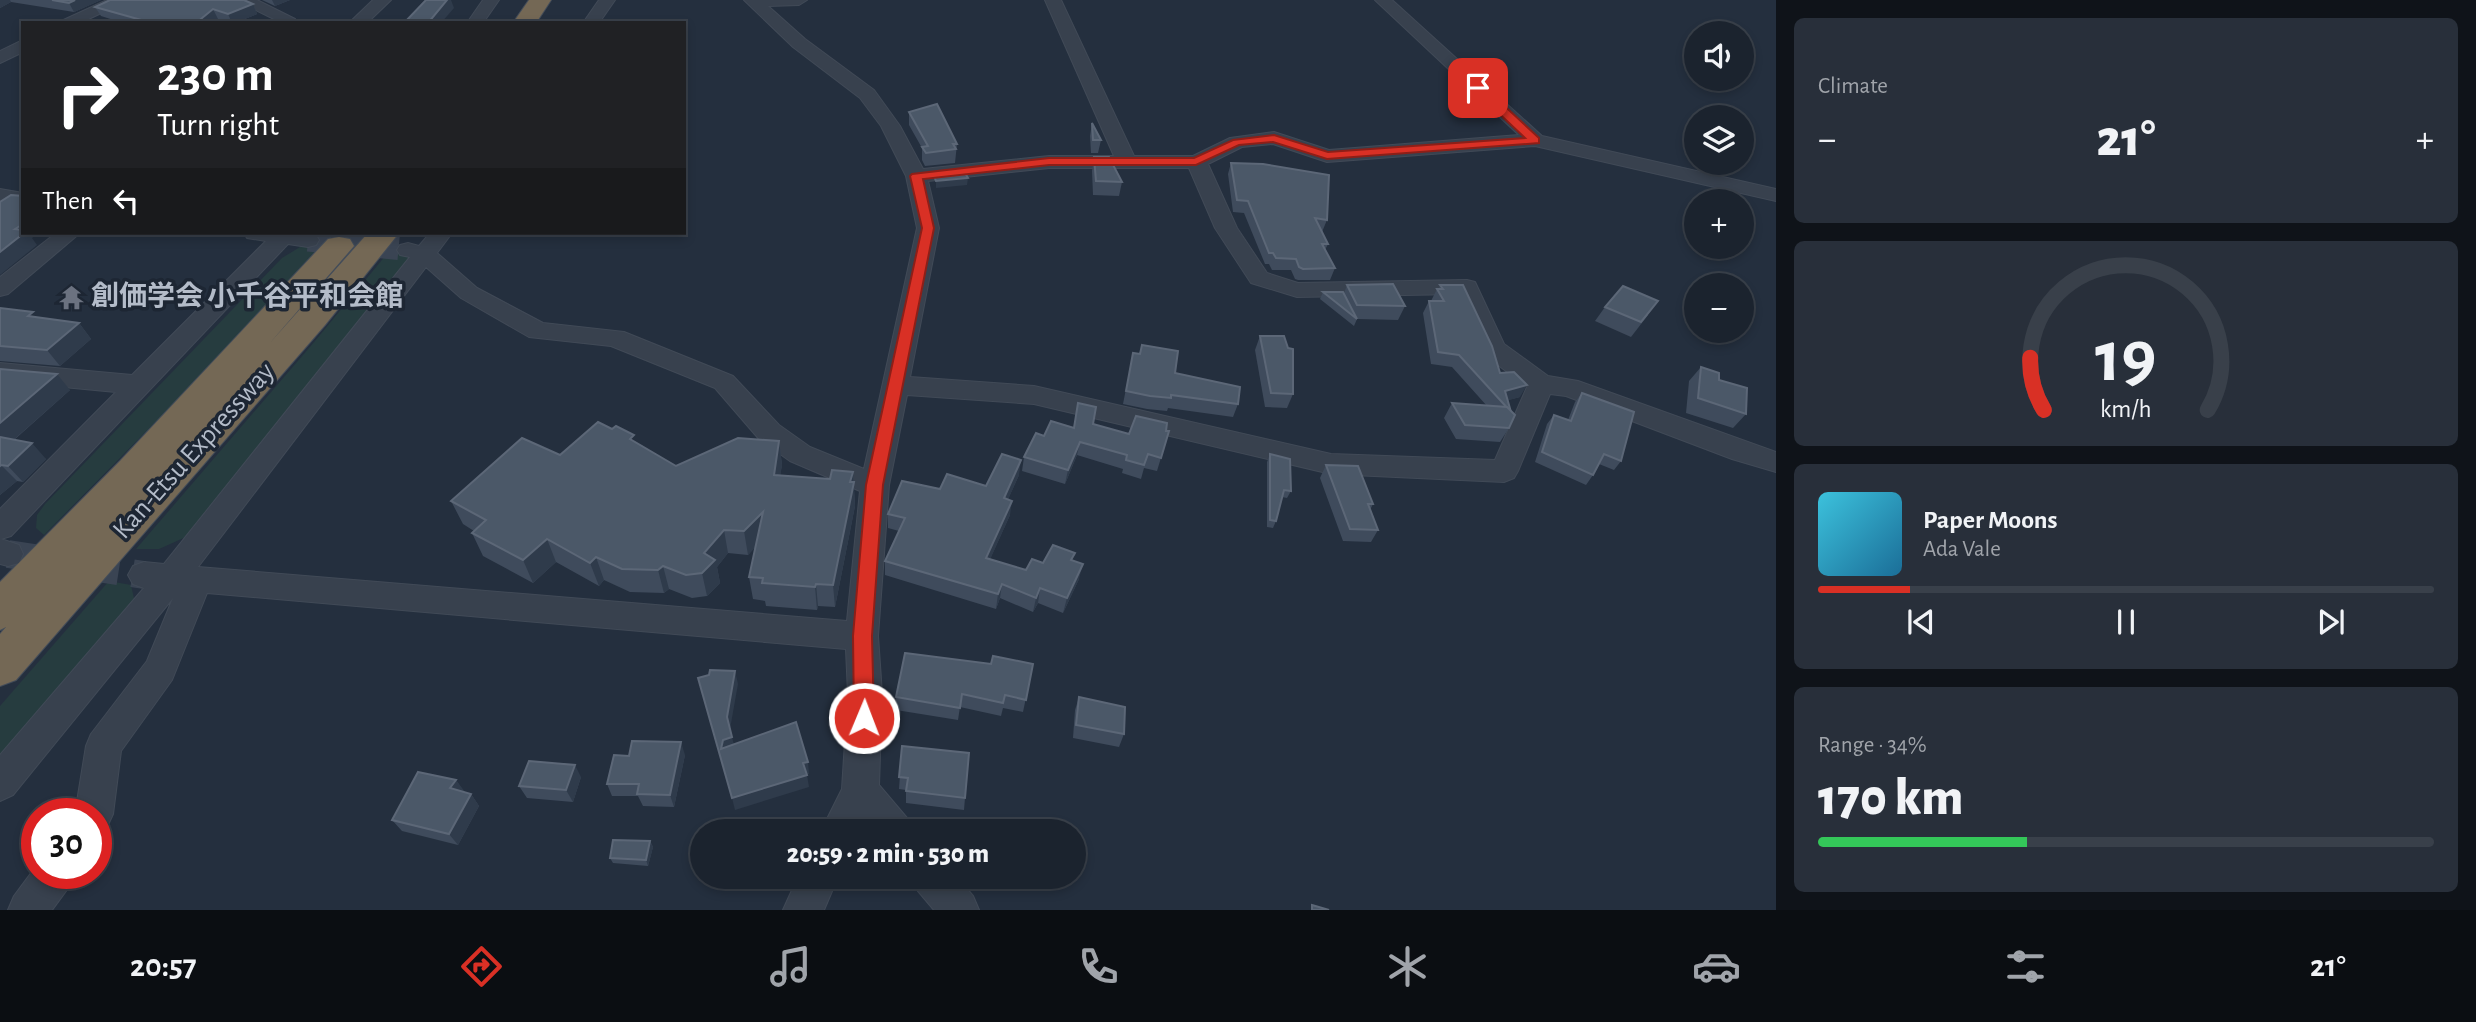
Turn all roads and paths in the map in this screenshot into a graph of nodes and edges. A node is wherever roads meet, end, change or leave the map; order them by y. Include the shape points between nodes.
1 (121, 0) edge
2 (243, 0) edge
3 (383, 0) edge
4 (491, 0) edge
5 (540, 0) edge
6 (565, 0) edge
7 (607, 0) edge
8 (799, 0) edge
9 (1054, 0) edge
10 (1383, 0) edge
11 (753, 1) edge
12 (70, 21) edge
13 (284, 21) edge
14 (359, 21) edge
15 (476, 21) edge
16 (525, 21) edge
17 (550, 21) edge
18 (593, 21) edge
19 (15, 47) edge
20 (0, 58) edge
21 (1535, 140) junction
22 (1126, 161) junction
23 (1196, 162) junction
24 (916, 176) junction
25 (0, 195) edge
26 (1776, 195) edge
27 (21, 199) edge
28 (67, 235) edge
29 (349, 235) edge
30 (292, 236) edge
31 (413, 242) edge
32 (0, 289) edge
33 (0, 372) edge
34 (1541, 384) junction
35 (140, 385) junction
36 (894, 385) junction
37 (1776, 463) edge
38 (875, 485) junction
39 (3, 544) edge
40 (170, 578) junction
41 (0, 611) edge
42 (862, 636) junction
43 (0, 666) edge
44 (0, 783) edge
45 (860, 791) junction
46 (96, 798) edge
47 (846, 819) edge
48 (884, 819) edge
49 (43, 889) edge
50 (813, 889) edge
51 (942, 889) edge
52 (27, 910) edge
53 (803, 910) edge
54 (959, 910) edge

1 - 12 street
2 - 13 street via 288,19
3 - 14 street
4 - 15 street
5 - 16 highway
6 - 17 highway
7 - 18 street
8 - 11 street
9 - 22 street
10 - 21 street
11 - 24 street via 867,94
19 - 20 street
21 - 23 street via 1327,156 1274,138 1237,142
21 - 26 street
22 - 23 street
22 - 24 street via 1049,162
23 - 34 street via 1226,228 1259,278 1297,290 1467,287 1494,349
24 - 36 street via 928,228
25 - 27 street
28 - 32 street
29 - 41 highway, Kan-Etsu Expressway
30 - 35 street
31 - 38 street via 469,293 538,331 615,338 724,382 769,432 800,454
31 - 40 street
31 - 43 highway, Kan-Etsu Expressway via 313,317
33 - 35 street
34 - 36 street via 1504,471 1331,464 1034,395
34 - 37 street via 1569,387
35 - 39 street
36 - 38 street
38 - 42 street
40 - 42 street
40 - 44 street
40 - 46 street via 160,670 104,746
42 - 45 street via 865,694
45 - 47 street
45 - 48 street
49 - 52 street
50 - 53 street
51 - 54 street

